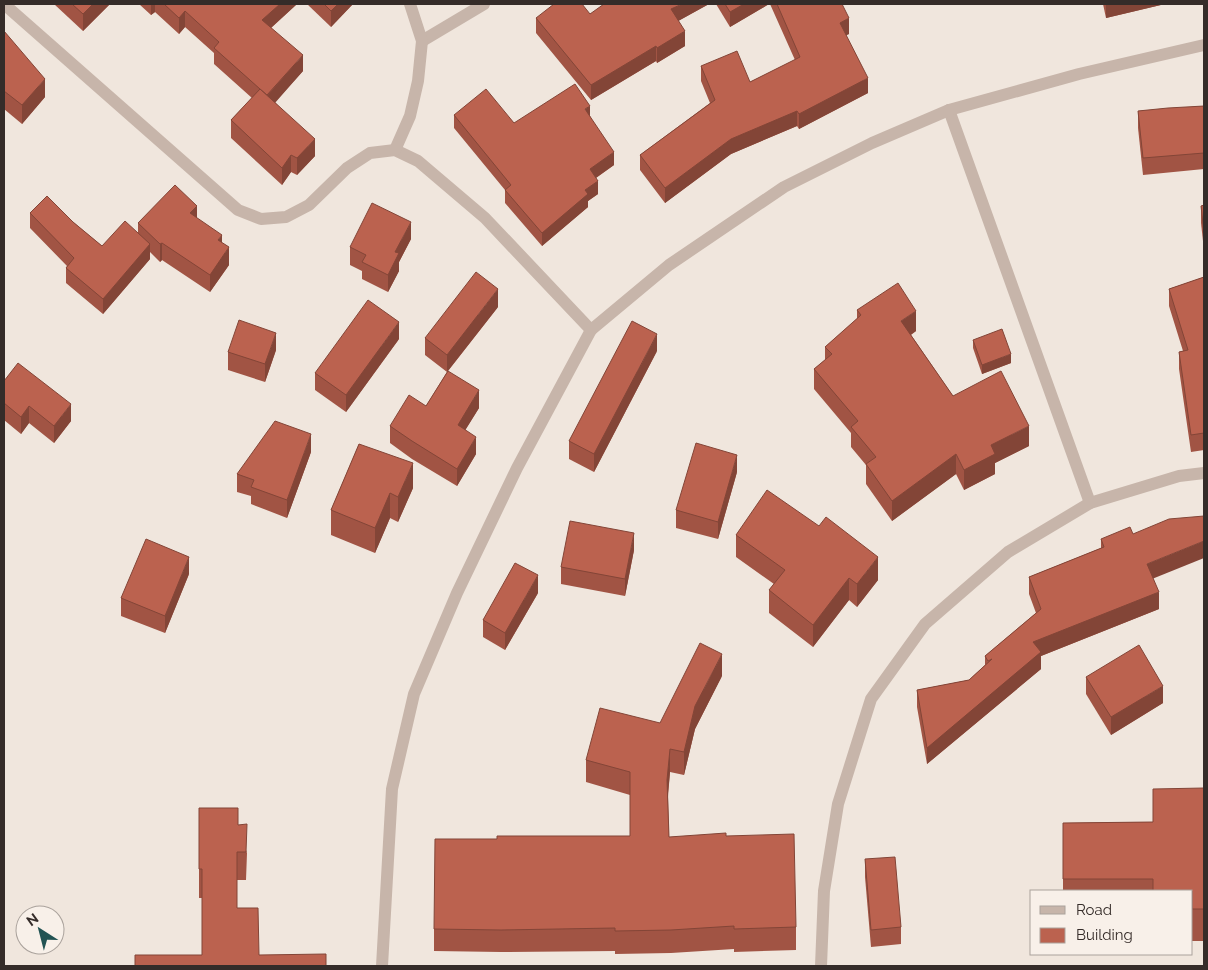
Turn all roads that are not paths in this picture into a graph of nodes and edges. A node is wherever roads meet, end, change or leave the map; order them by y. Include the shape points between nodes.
1 (4, 4) edge
2 (410, 4) edge
3 (484, 4) edge
4 (422, 41) junction
5 (1204, 45) edge
6 (949, 110) junction
7 (395, 150) junction
8 (591, 330) junction
9 (1204, 472) edge
10 (1090, 504) junction
11 (382, 966) edge
12 (821, 966) edge

1 - 7 street via 238,210 262,219 286,217 309,205 347,168 370,153
2 - 4 street
3 - 4 street
4 - 7 street via 410,116
5 - 6 street via 1079,74
6 - 8 street via 872,143 784,187 669,265
6 - 10 street
7 - 8 street via 418,161 485,218
8 - 11 street via 517,468 457,593 414,694 392,789
9 - 10 street via 1179,476
10 - 12 street via 1008,552 924,624 871,699 838,804 824,891

